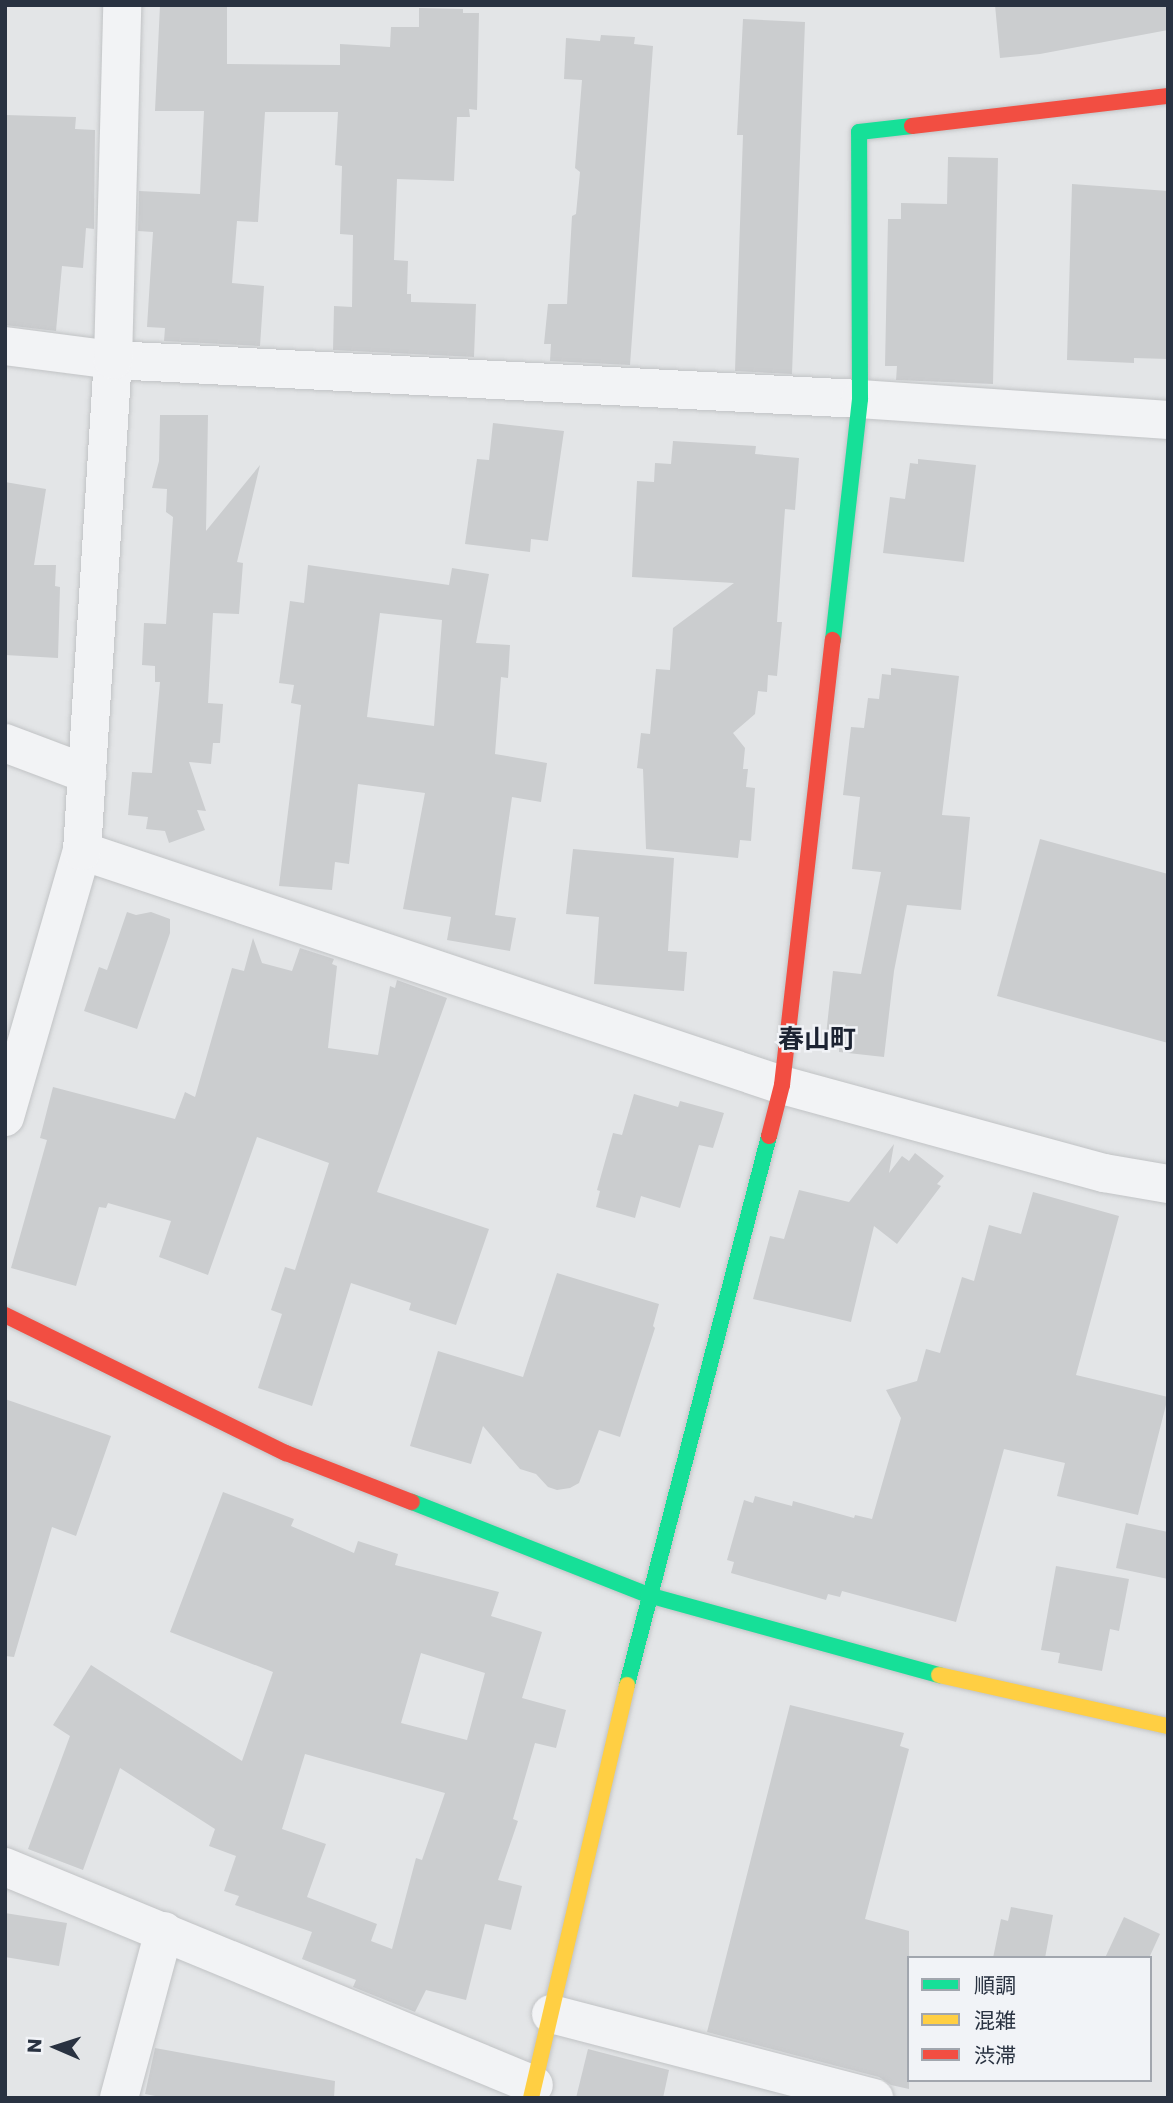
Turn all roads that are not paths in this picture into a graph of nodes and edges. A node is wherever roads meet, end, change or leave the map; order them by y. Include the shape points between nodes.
1 (122, 5) edge
2 (1168, 96) edge
3 (5, 346) edge
4 (113, 360) junction
5 (860, 399) junction
6 (1168, 420) edge
7 (5, 743) edge
8 (87, 775) junction
9 (82, 851) junction
10 (782, 1085) junction
11 (5, 1117) edge
12 (1168, 1184) edge
13 (5, 1315) edge
14 (648, 1595) junction
15 (1168, 1726) edge
16 (5, 1867) edge
17 (164, 1931) junction
18 (551, 2014) junction
19 (533, 2091) edge
20 (120, 2098) edge
21 (874, 2098) edge

1 - 4 street
2 - 5 street via 859,132
3 - 4 street
4 - 5 street
4 - 8 street
5 - 6 street
5 - 10 street
7 - 8 street
8 - 9 street
9 - 10 street
9 - 11 street
10 - 12 street via 1104,1173
10 - 14 street
13 - 14 street via 286,1453
14 - 15 street via 916,1670
14 - 18 street
16 - 17 street
17 - 19 street
17 - 20 street
18 - 19 street
18 - 21 street

